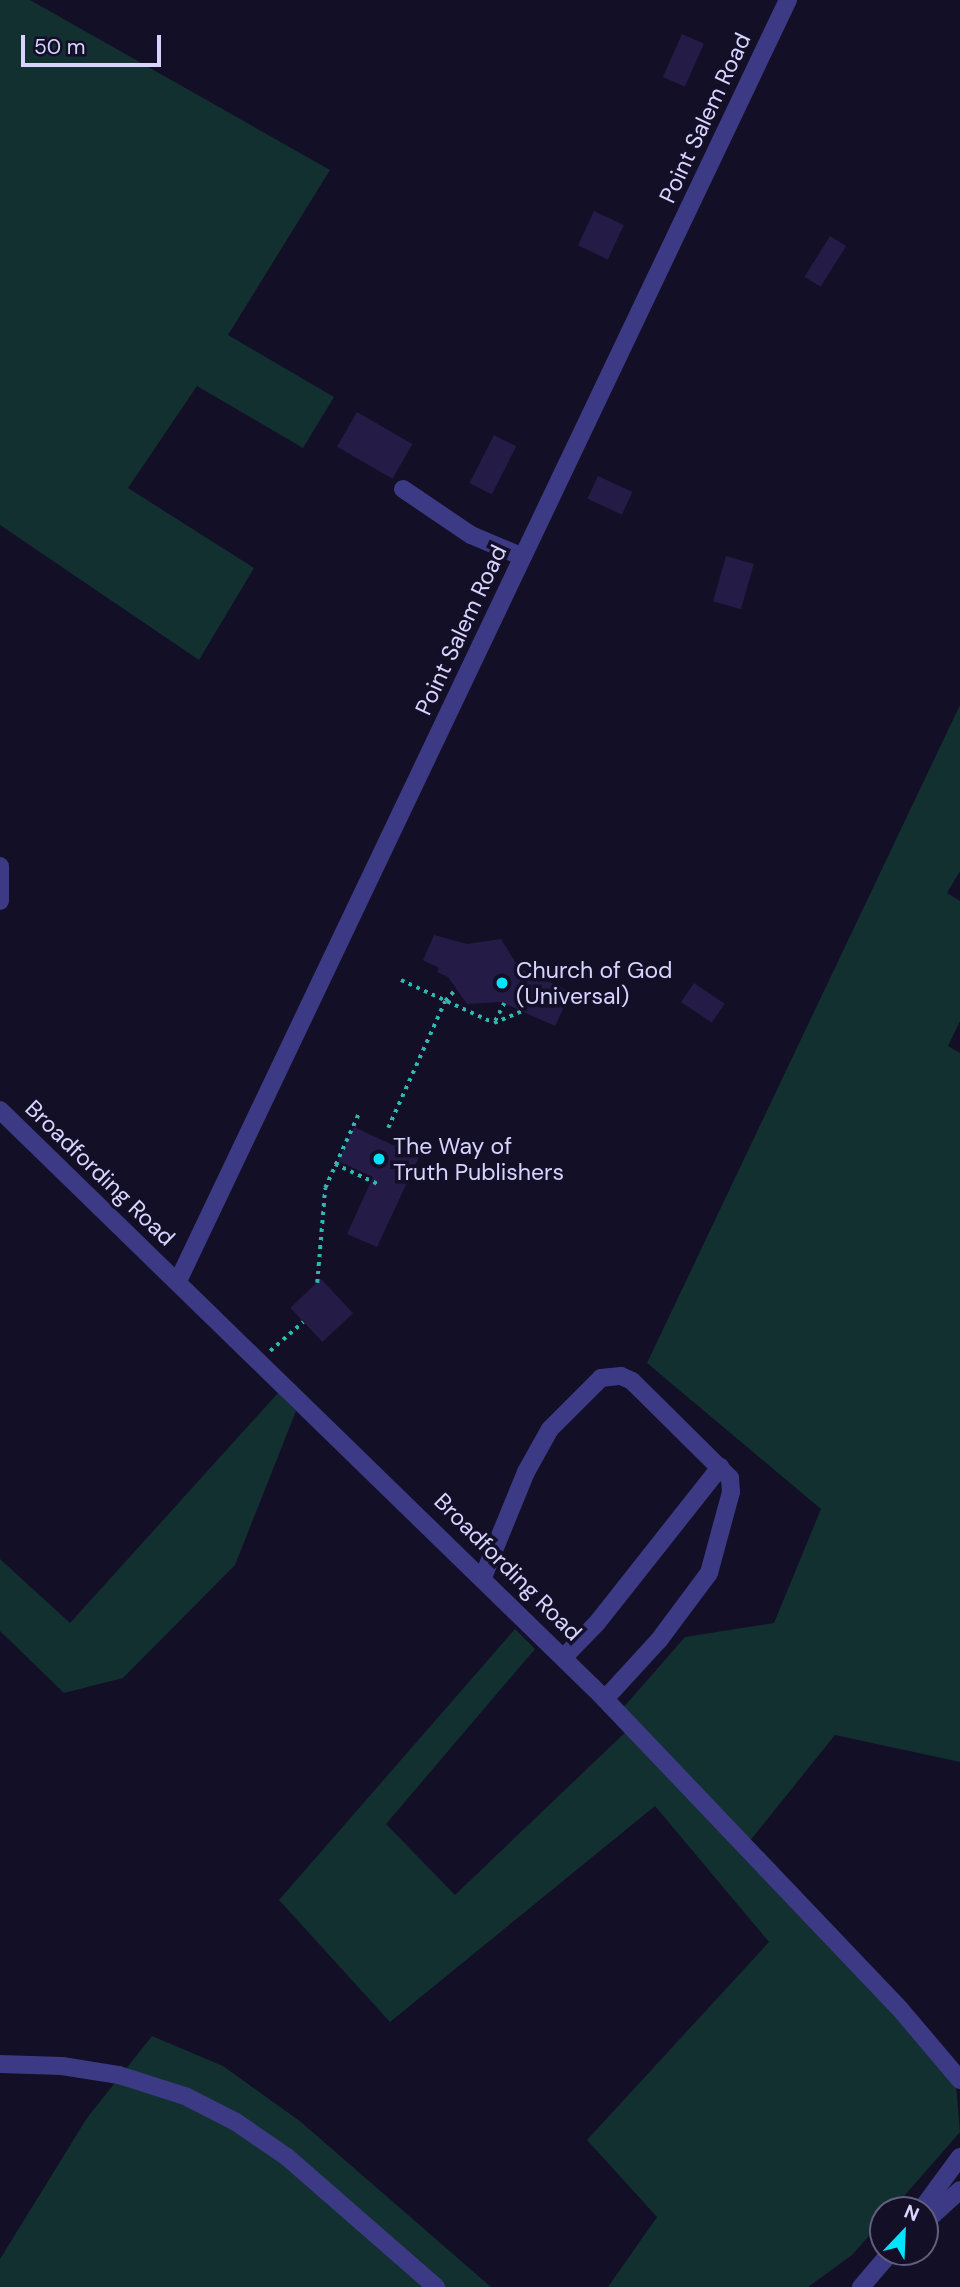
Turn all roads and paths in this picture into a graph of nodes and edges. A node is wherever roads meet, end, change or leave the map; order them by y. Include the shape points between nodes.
1 (788, 0) edge
2 (403, 489) dead end
3 (523, 557) junction
4 (0, 866) edge
5 (0, 901) edge
6 (401, 980) dead end
7 (456, 989) dead end
8 (445, 1000) junction
9 (504, 1003) dead end
10 (522, 1011) dead end
11 (494, 1023) junction
12 (0, 1110) edge
13 (359, 1113) dead end
14 (388, 1128) dead end
15 (335, 1164) junction
16 (380, 1185) dead end
17 (178, 1281) junction
18 (317, 1283) dead end
19 (303, 1322) dead end
20 (261, 1360) junction
21 (720, 1467) junction
22 (483, 1577) junction
23 (564, 1657) junction
24 (605, 1699) junction
25 (0, 2064) edge
26 (960, 2080) edge
27 (960, 2157) edge
28 (960, 2171) edge
29 (960, 2190) edge
30 (931, 2196) edge
31 (940, 2208) joint
32 (879, 2266) edge
33 (436, 2287) edge
34 (861, 2287) edge

1 - 3 street, Point Salem Road
2 - 3 street via 471,535
3 - 17 street, Point Salem Road
4 - 5 street
6 - 8 path
7 - 8 path
8 - 11 path
8 - 14 path
9 - 11 path
10 - 11 path
12 - 17 street, Broadfording Road
13 - 15 path
15 - 16 path
15 - 18 path via 321,1219
17 - 20 street, Broadfording Road
19 - 20 path
20 - 22 street, Broadfording Road
21 - 22 street via 632,1381 621,1376 601,1378 550,1429 526,1472
21 - 23 street via 597,1623
21 - 24 street via 730,1478 731,1492 709,1573 659,1640
22 - 23 street, Broadfording Road
23 - 24 street, Broadfording Road
24 - 26 street, Broadfording Road via 900,2009
25 - 33 street via 62,2066 119,2075 185,2096 236,2122 287,2157
27 - 30 street
28 - 31 street
29 - 31 street
32 - 34 street

